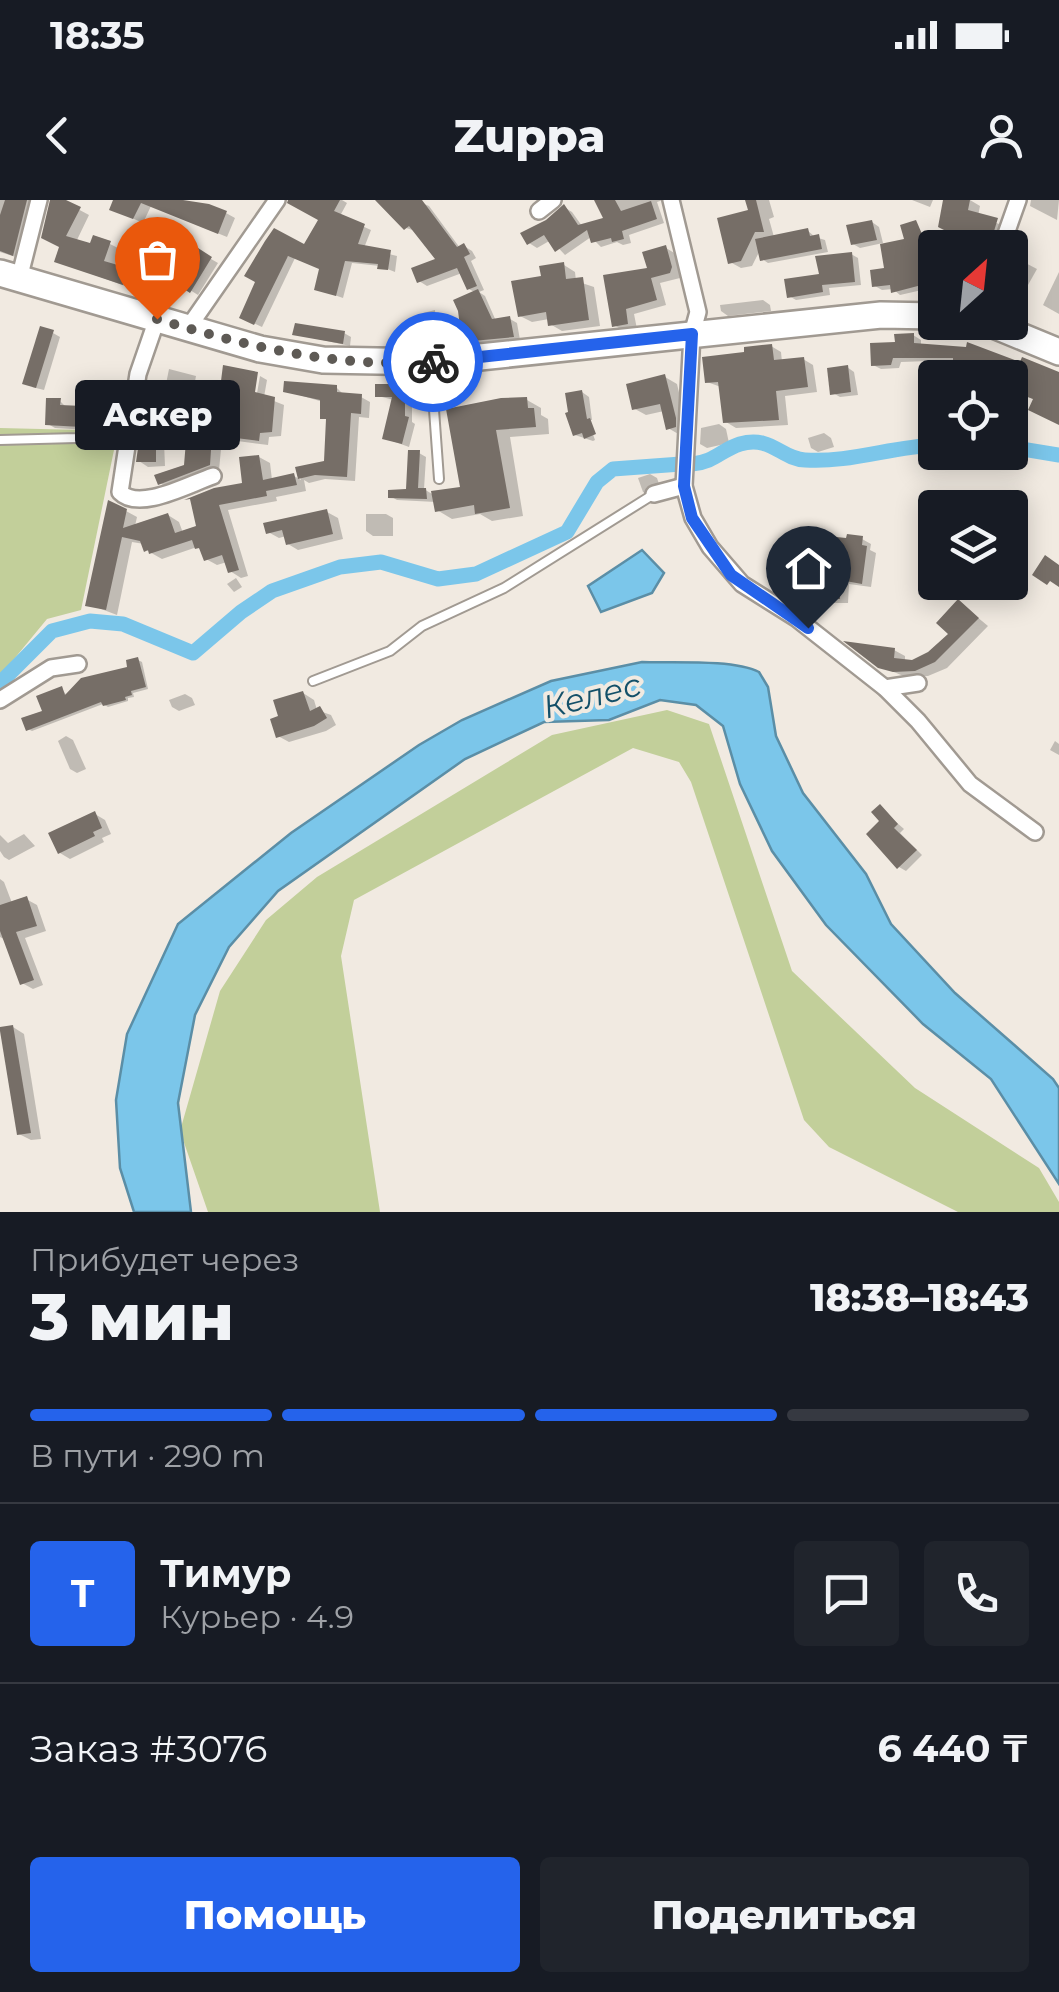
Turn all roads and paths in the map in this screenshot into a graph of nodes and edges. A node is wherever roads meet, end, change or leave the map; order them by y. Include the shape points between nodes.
1 (39, 200) edge
2 (277, 200) edge
3 (554, 200) edge
4 (671, 200) edge
5 (1018, 200) edge
6 (540, 211) dead end
7 (1007, 230) edge
8 (9, 276) edge
9 (918, 316) edge
10 (157, 319) junction
11 (188, 328) junction
12 (692, 334) junction
13 (1028, 339) edge
14 (1059, 352) edge
15 (432, 372) junction
16 (124, 423) junction
17 (0, 440) edge
18 (214, 476) dead end
19 (439, 479) dead end
20 (684, 486) junction
21 (654, 494) joint
22 (78, 664) dead end
23 (314, 682) dead end
24 (918, 683) dead end
25 (885, 688) junction
26 (0, 700) edge
27 (1035, 832) dead end

1 - 8 street
2 - 11 street
3 - 6 street
4 - 12 street via 698,312
5 - 7 street
8 - 10 main road
9 - 12 main road
10 - 11 main road
10 - 16 street
11 - 15 main road via 260,349
12 - 15 main road
12 - 20 street
13 - 14 main road
15 - 19 lane
16 - 17 lane via 76,438
16 - 18 street via 123,497 146,500
20 - 21 street
20 - 25 street via 692,518 731,575
21 - 23 lane via 504,588 422,626 390,651
22 - 26 street via 51,668
24 - 25 street
25 - 27 street via 970,784

